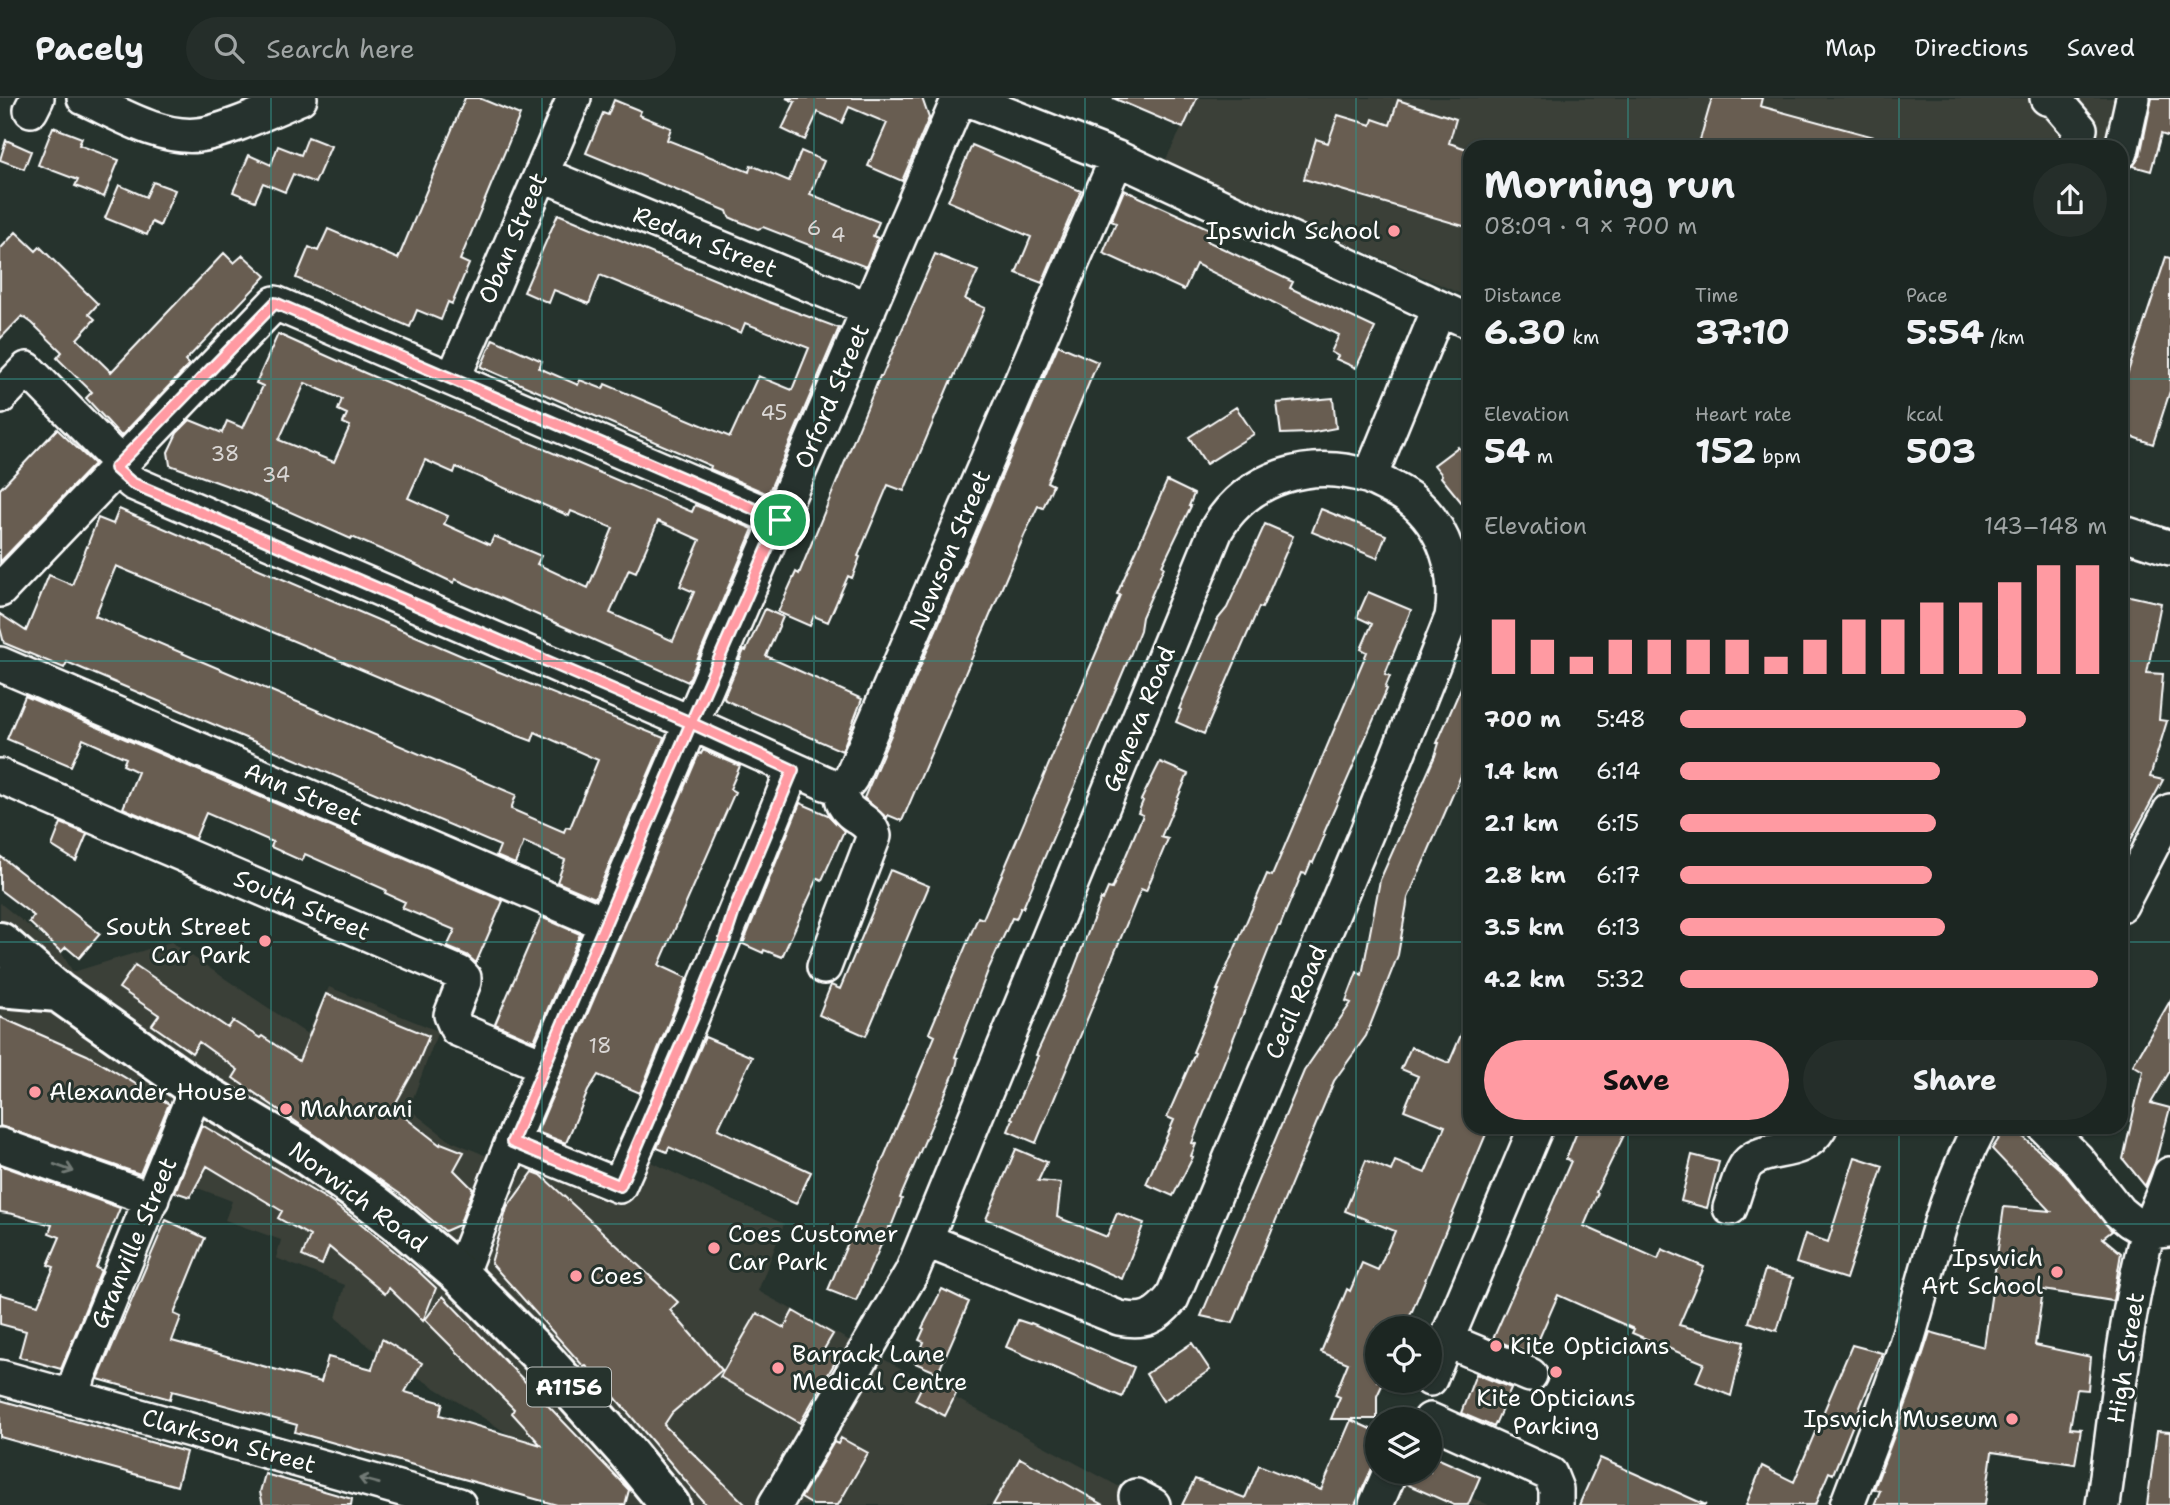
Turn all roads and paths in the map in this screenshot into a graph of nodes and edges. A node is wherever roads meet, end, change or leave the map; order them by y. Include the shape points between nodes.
1 (84, 98) edge
2 (300, 98) edge
3 (574, 98) edge
4 (959, 98) edge
5 (965, 98) edge
6 (2047, 98) edge
7 (2133, 98) edge
8 (2078, 140) edge
9 (2124, 140) edge
10 (1117, 158) junction
11 (541, 174) junction
12 (869, 309) junction
13 (1439, 309) junction
14 (1463, 319) edge
15 (453, 379) junction
16 (0, 397) edge
17 (118, 465) junction
18 (1370, 477) junction
19 (780, 520) junction
20 (2128, 534) edge
21 (2170, 548) edge
22 (0, 590) edge
23 (0, 664) edge
24 (691, 723) junction
25 (793, 770) junction
26 (0, 776) edge
27 (841, 787) junction
28 (2170, 811) edge
29 (2128, 891) edge
30 (606, 924) junction
31 (0, 942) edge
32 (824, 967) dead end
33 (0, 987) edge
34 (58, 992) junction
35 (545, 1066) junction
36 (196, 1089) junction
37 (1533, 1134) edge
38 (1816, 1134) edge
39 (1977, 1134) edge
40 (2052, 1134) edge
41 (512, 1142) junction
42 (0, 1145) edge
43 (2168, 1188) edge
44 (152, 1199) junction
45 (1730, 1208) dead end
46 (2159, 1231) edge
47 (925, 1240) junction
48 (460, 1275) junction
49 (1446, 1340) junction
50 (1442, 1349) edge
51 (1530, 1375) dead end
52 (0, 1377) edge
53 (73, 1397) junction
54 (1442, 1427) edge
55 (1385, 1484) edge
56 (459, 1505) edge
57 (670, 1505) edge
58 (775, 1505) edge
59 (1376, 1505) edge
60 (1556, 1505) edge
61 (1847, 1505) edge
62 (2104, 1505) edge

1 - 2 street via 161,130 199,135
3 - 11 street, Oban Street
4 - 12 street, Orford Street
5 - 10 street
6 - 8 street via 2055,100 2080,129
7 - 9 street
10 - 13 street
10 - 27 street, Newson Street via 856,766
11 - 12 street, Redan Street
11 - 15 street, Oban Street
12 - 19 street, Orford Street
13 - 14 street
13 - 18 street
15 - 17 street via 275,303
15 - 19 street
16 - 17 street via 27,369
17 - 22 street
17 - 24 street via 132,483
18 - 47 street, Geneva Road via 1334,470 1304,471 1276,478 1241,497 1226,512
18 - 47 street, Cecil Road via 1410,499 1441,538 1454,575 1452,617 1172,1298 1152,1316 1137,1321 1119,1318
19 - 24 street, Orford Street
20 - 21 street
23 - 30 street, Ann Street
24 - 25 street
24 - 30 street, Orford Street
25 - 27 street
25 - 41 street via 620,1186
26 - 35 street, South Street via 459,973 464,982 451,1016 457,1029
27 - 32 street via 843,803 872,828 874,836
28 - 29 street
30 - 35 street, Orford Street
31 - 34 main road, Norwich Road / A1156
33 - 34 main road
34 - 36 main road, Norwich Road / A1156
35 - 41 street, Orford Street
36 - 44 street, Granville Street
36 - 48 main road, Norwich Road / A1156 via 299,1150 372,1202
37 - 49 street
38 - 45 street via 1798,1147 1746,1164
39 - 61 street via 1952,1188 1899,1367
40 - 46 street via 2119,1212
41 - 48 street, Orford Street
42 -> 44 street
43 - 46 street, High Street
44 - 53 street, Granville Street
46 - 62 street, High Street via 2131,1312
47 - 58 street, Geneva Road via 912,1272
48 - 57 main road, Norwich Road / A1156 via 575,1394
49 - 50 street
49 - 51 street
52 - 53 street, Clarkson Street
56 -> 53 street, Clarkson Street
54 - 60 street via 1550,1474
55 - 59 street

